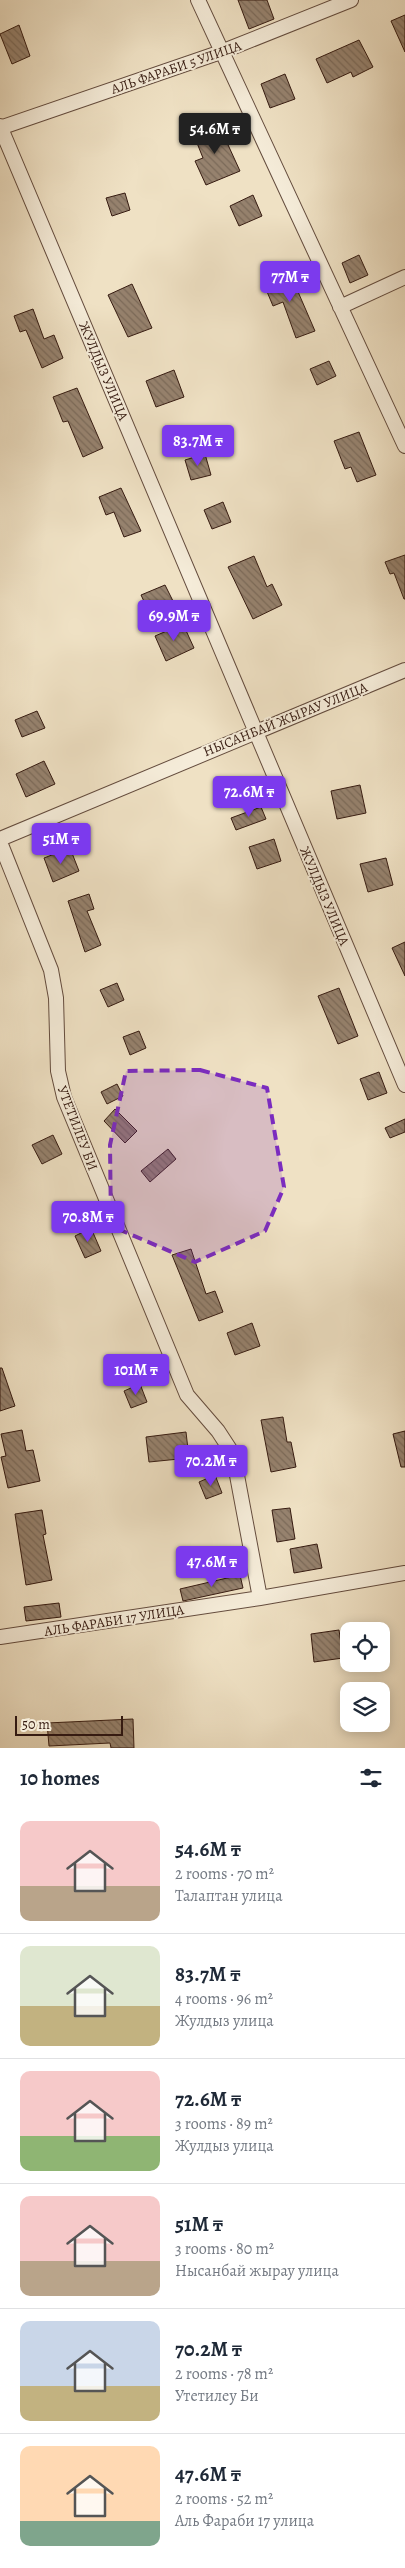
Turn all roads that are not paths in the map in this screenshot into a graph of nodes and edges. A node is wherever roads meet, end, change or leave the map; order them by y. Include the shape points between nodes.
1 (198, 0) edge
2 (351, 0) edge
3 (221, 52) junction
4 (0, 127) edge
5 (405, 277) edge
6 (340, 307) junction
7 (405, 446) edge
8 (405, 670) edge
9 (256, 731) junction
10 (0, 841) edge
11 (405, 1085) edge
12 (405, 1573) edge
13 (260, 1598) junction
14 (0, 1637) edge

1 - 3 street
2 - 3 street, АЛЬ ФАРАБИ 5 УЛИЦА
3 - 4 street, АЛЬ ФАРАБИ 5 УЛИЦА
3 - 6 street
4 - 9 street, ЖУЛДЫЗ УЛИЦА
5 - 6 street
6 - 7 street
8 - 9 street, НЫСАНБАЙ ЖЫРАУ УЛИЦА
9 - 10 street, НЫСАНБАЙ ЖЫРАУ УЛИЦА
9 - 11 street, ЖУЛДЫЗ УЛИЦА
10 - 13 street, УТЕТИЛЕУ БИ via 51,970 56,998 58,1071 64,1097 187,1394 233,1454
12 - 13 street, АЛЬ ФАРАБИ 17 УЛИЦА
13 - 14 street, АЛЬ ФАРАБИ 17 УЛИЦА

